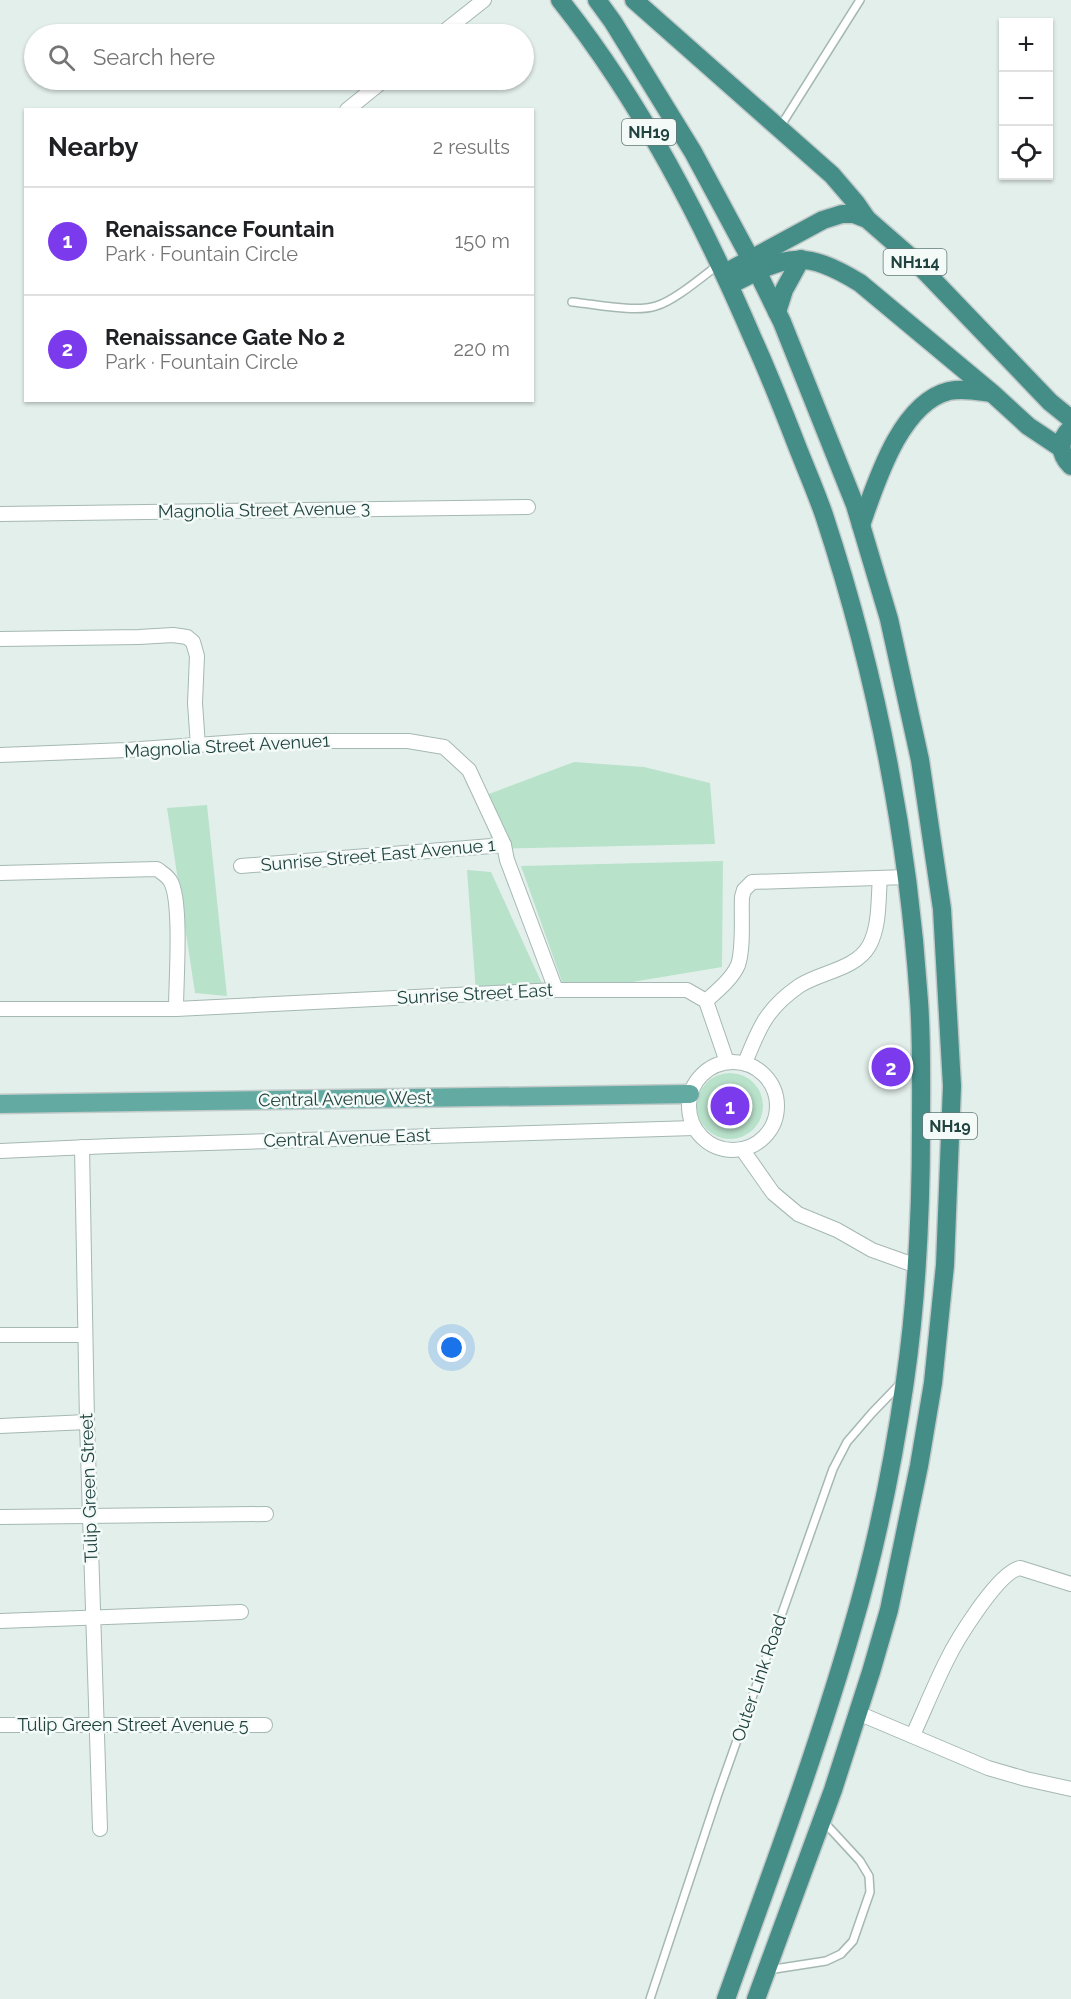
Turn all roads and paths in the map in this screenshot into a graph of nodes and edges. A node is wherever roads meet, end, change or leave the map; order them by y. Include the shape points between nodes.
1 (484, 0) edge
2 (560, 0) edge
3 (597, 0) edge
4 (634, 0) edge
5 (860, 0) edge
6 (454, 24) edge
7 (372, 90) edge
8 (349, 108) edge
9 (779, 128) junction
10 (867, 219) junction
11 (801, 259) junction
12 (754, 265) junction
13 (725, 274) junction
14 (572, 302) dead end
15 (777, 312) junction
16 (992, 393) junction
17 (1071, 418) edge
18 (1071, 428) edge
19 (1061, 448) junction
20 (1071, 466) edge
21 (528, 507) dead end
22 (0, 514) edge
23 (861, 525) junction
24 (0, 639) edge
25 (198, 746) junction
26 (0, 755) edge
27 (504, 845) junction
28 (241, 866) dead end
29 (0, 873) edge
30 (879, 878) junction
31 (906, 878) junction
32 (556, 990) junction
33 (706, 1001) junction
34 (0, 1009) edge
35 (176, 1009) junction
36 (727, 1062) junction
37 (745, 1064) junction
38 (690, 1094) junction
39 (0, 1104) edge
40 (694, 1128) junction
41 (82, 1147) junction
42 (742, 1149) junction
43 (0, 1151) edge
44 (917, 1266) junction
45 (0, 1335) edge
46 (86, 1335) junction
47 (905, 1379) junction
48 (87, 1422) junction
49 (0, 1426) edge
50 (266, 1514) dead end
51 (90, 1516) junction
52 (0, 1517) edge
53 (1071, 1584) edge
54 (241, 1612) dead end
55 (93, 1618) junction
56 (0, 1622) edge
57 (858, 1713) junction
58 (0, 1725) edge
59 (96, 1725) junction
60 (265, 1725) dead end
61 (913, 1735) junction
62 (1071, 1789) edge
63 (822, 1820) junction
64 (100, 1829) dead end
65 (767, 1970) junction
66 (650, 1999) edge
67 (726, 1999) edge
68 (756, 1999) edge

1 - 6 street
2 - 13 highway, NH19 via 635,108
3 - 12 highway, NH19 via 693,152
4 - 9 highway
5 - 9 lane
7 - 8 street
9 - 10 highway via 832,175
10 - 12 highway, NH114 via 842,214 808,228
10 - 17 highway, NH114 via 914,260 1042,395
11 - 12 highway, NH114
11 - 15 highway
11 - 16 highway, NH114 via 840,271 860,283
12 - 13 highway, NH114
12 - 15 highway, NH19
13 - 14 lane via 657,306 642,309
13 - 31 highway, NH19 via 823,511 856,620 890,764
15 - 23 highway, NH19
16 - 19 highway, NH114 via 1028,426
16 - 23 highway via 968,389 948,392 929,400 911,417 898,435
18 - 19 highway
19 - 20 highway, NH114
21 - 22 street, Magnolia Street Avenue 3
23 - 57 highway, NH19 via 889,619 921,760 942,909 952,1086 945,1265 933,1383 889,1610
24 - 25 street via 187,637 197,656
25 - 26 street, Magnolia Street Avenue1
25 - 27 street, Magnolia Street Avenue1 via 253,741 408,741 444,747 470,770
27 - 28 street, Sunrise Street East Avenue 1
27 - 32 street, Sunrise Street East Avenue 1
29 - 35 street via 157,869 171,882 177,903
30 - 31 street
30 - 33 street via 750,883 742,897 738,964
30 - 37 street via 876,929 869,946 860,958 800,986 770,1011
31 - 44 highway, NH19 via 919,1003 921,1171
32 - 33 street, Sunrise Street East via 687,990
32 - 35 street, Sunrise Street East
33 - 36 street
34 - 35 street, Sunrise Street East
36 - 37 street
36 - 38 street via 711,1067
37 - 42 street via 760,1071 772,1084 777,1101 776,1118 768,1134
38 - 39 main road, Central Avenue West
38 - 40 street via 688,1111
40 - 41 street, Central Avenue East
40 - 42 street via 705,1141 721,1149
41 - 43 street, Central Avenue East
41 - 46 street, Tulip Green Street
42 - 44 street via 773,1193 798,1214 872,1250
44 - 47 highway, NH19
45 - 46 street
46 - 48 street, Tulip Green Street
47 - 66 lane, Outer Link Road via 848,1442 833,1469
47 - 67 highway, NH19 via 876,1538 853,1627 805,1780
48 - 49 street
48 - 51 street, Tulip Green Street
50 - 51 street
51 - 52 street
51 - 55 street, Tulip Green Street
53 - 61 street via 1020,1568 1003,1578 946,1661
54 - 55 street
55 - 56 street
55 - 59 street, Tulip Green Street
57 - 61 street
57 - 63 highway, NH19
58 - 59 street, Tulip Green Street Avenue 5
59 - 60 street, Tulip Green Street Avenue 5
59 - 64 street, Tulip Green Street
61 - 62 street via 988,1768
63 - 65 highway, NH19
63 - 65 lane via 869,1876 870,1892 853,1941 841,1954 826,1961
65 - 68 highway, NH19

